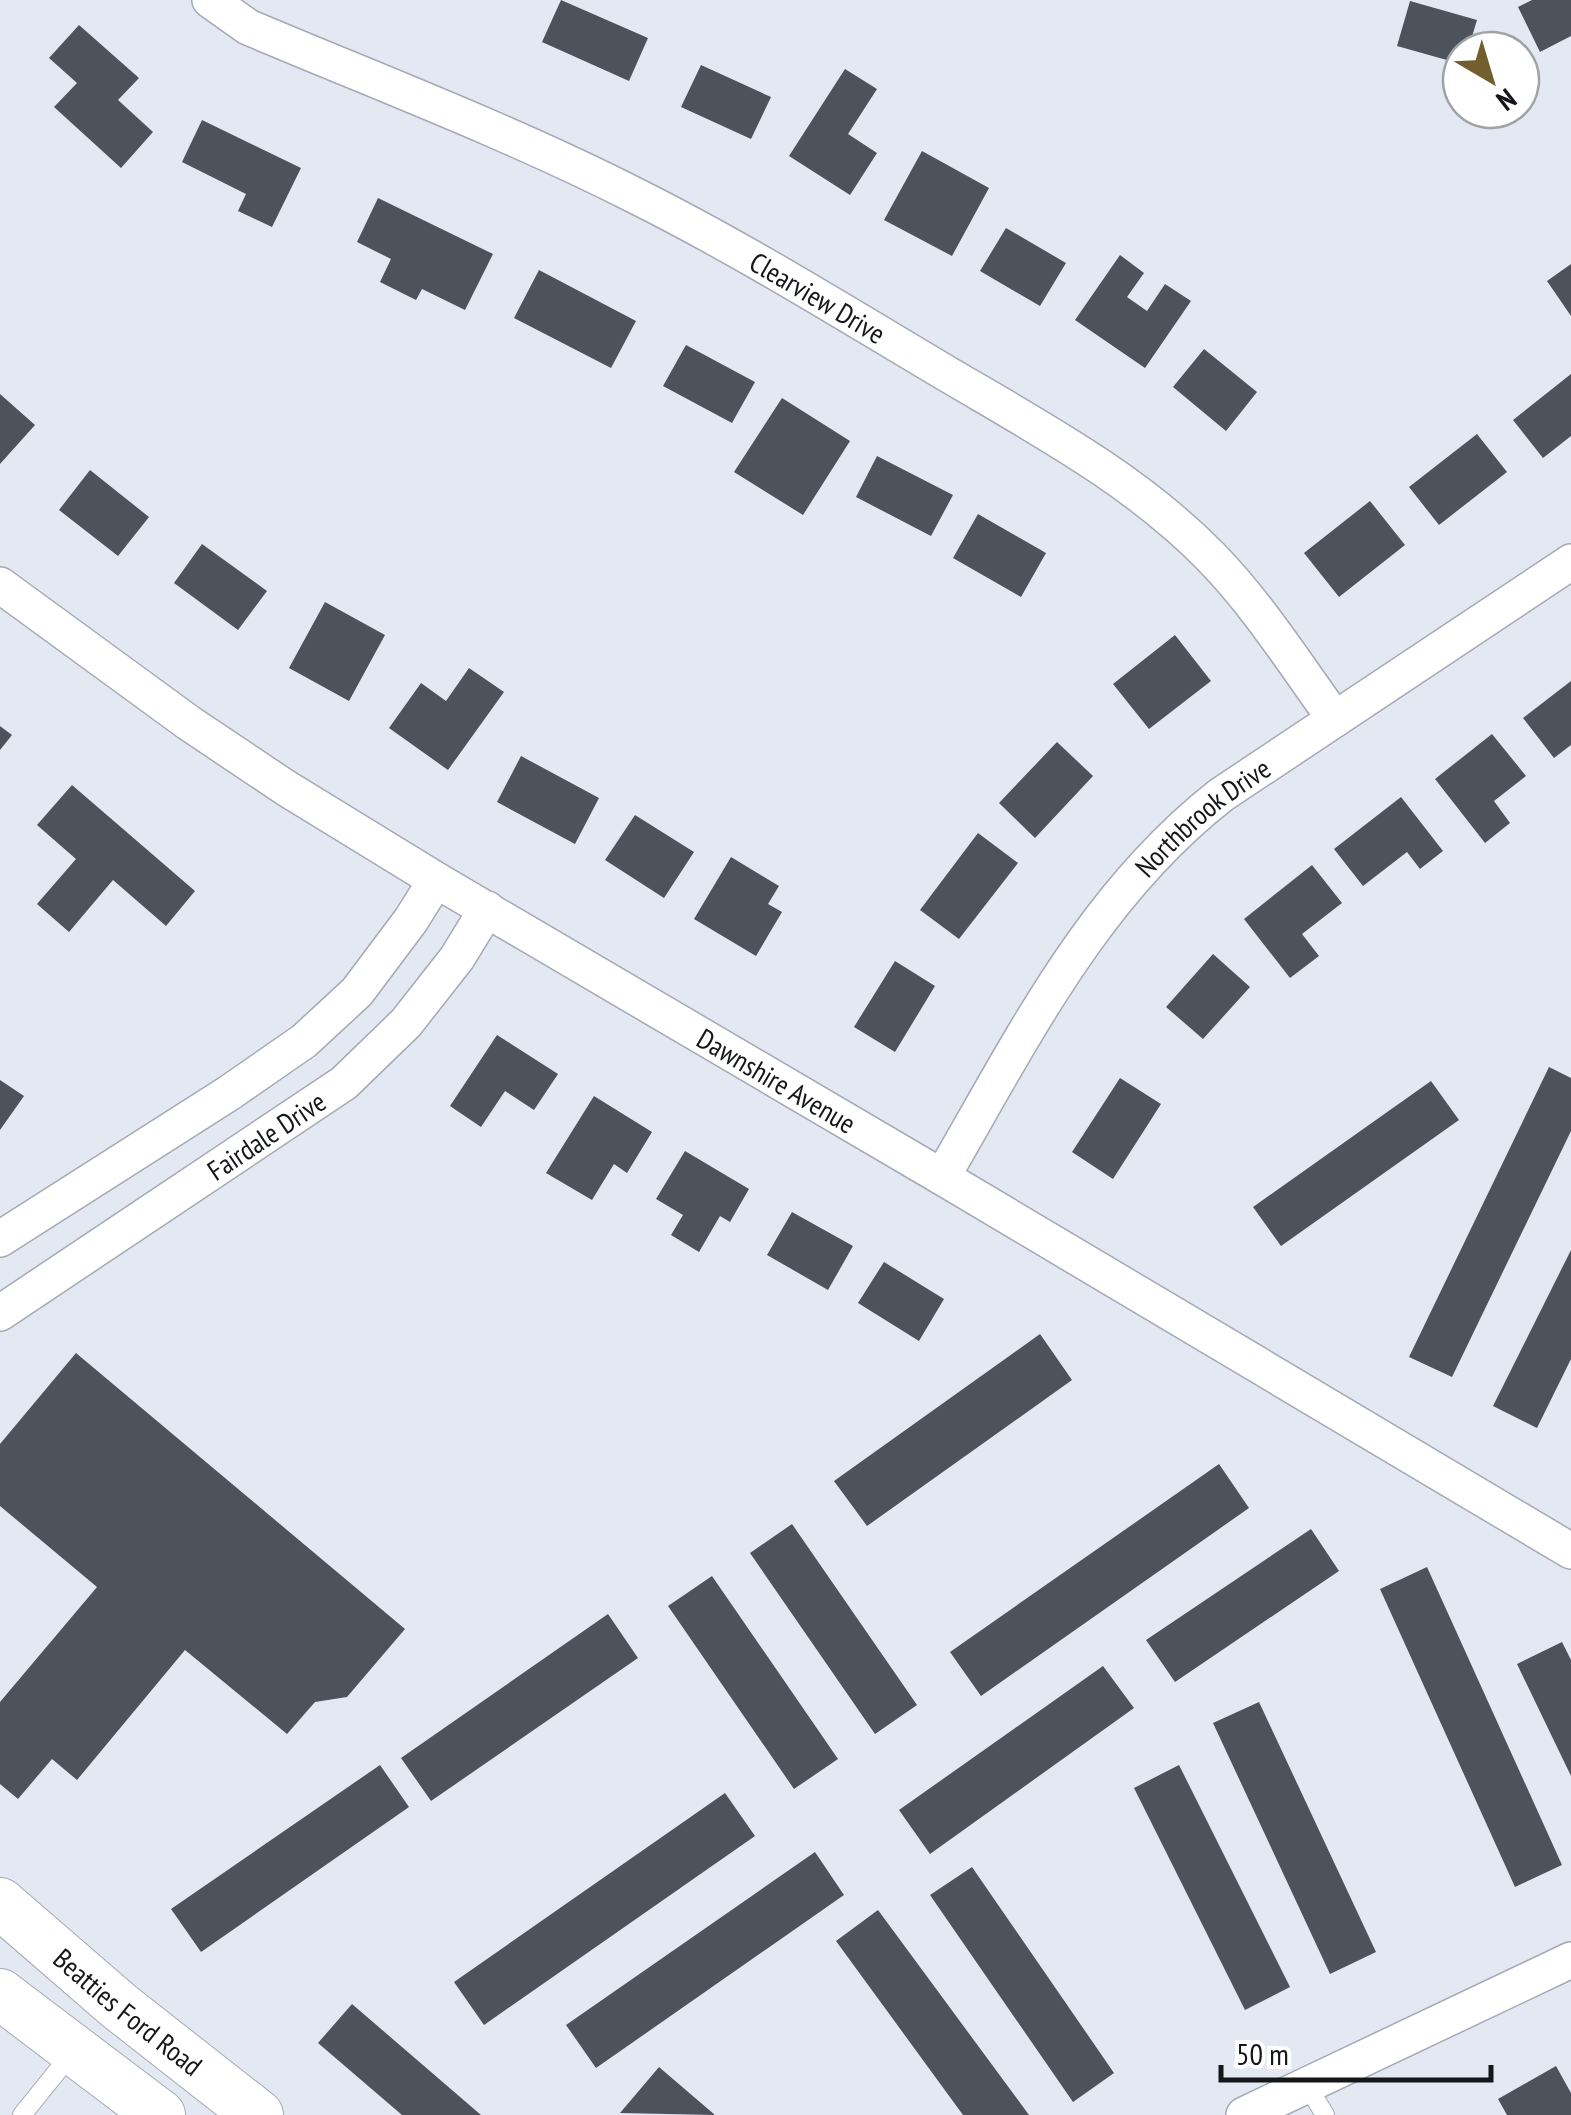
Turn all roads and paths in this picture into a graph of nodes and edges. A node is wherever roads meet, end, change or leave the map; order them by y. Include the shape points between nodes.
1 (210, 0) edge
2 (1571, 562) edge
3 (0, 585) edge
4 (1335, 719) junction
5 (436, 880) junction
6 (487, 909) junction
7 (129, 1156) junction
8 (942, 1177) junction
9 (160, 1204) junction
10 (0, 1238) edge
11 (0, 1313) edge
12 (1571, 1551) edge
13 (0, 1903) edge
14 (1571, 1960) edge
15 (0, 1994) edge
16 (76, 2049) junction
17 (1316, 2100) edge
18 (22, 2115) edge
19 (160, 2115) edge
20 (258, 2115) edge
21 (1244, 2115) edge

1 - 4 street, Clearview Drive via 248,27 635,195 742,251 1074,450 1154,506 1211,558
2 - 4 street, Northbrook Drive
3 - 5 street, Dawnshire Avenue via 188,722
4 - 8 street, Northbrook Drive via 1221,795 1136,872 1052,987
5 - 6 street, Dawnshire Avenue
5 - 7 street, Fairdale Drive via 357,992 304,1041
6 - 8 street, Dawnshire Avenue
6 - 9 street, Fairdale Drive via 406,1023 344,1084
7 - 9 street
7 - 10 street, Fairdale Drive
8 - 12 street, Dawnshire Avenue
9 - 11 street, Fairdale Drive
13 - 20 main road, Beatties Ford Road
14 - 17 street
15 - 16 main road
16 - 18 lane
16 - 19 main road
17 - 21 street

